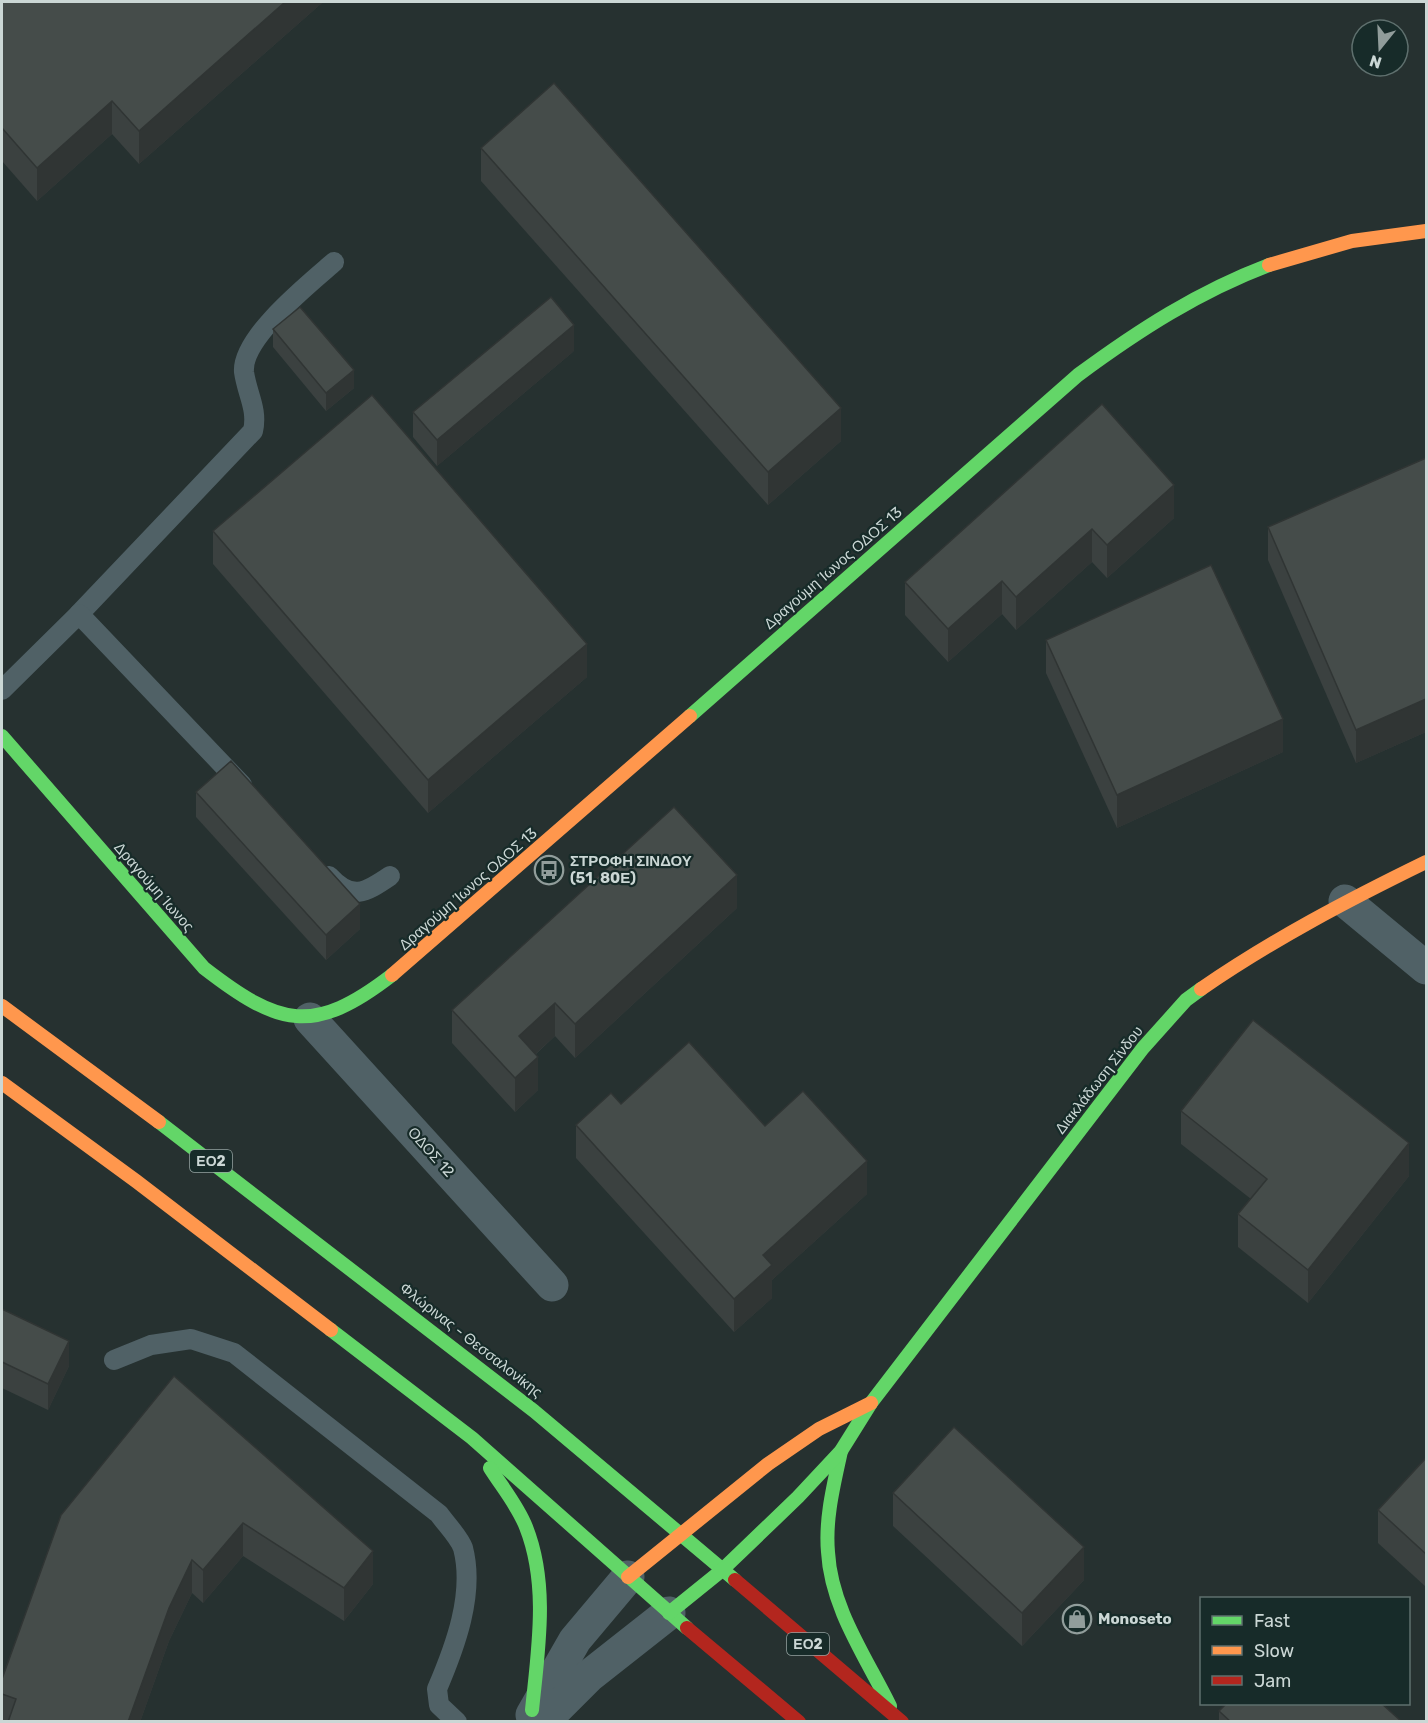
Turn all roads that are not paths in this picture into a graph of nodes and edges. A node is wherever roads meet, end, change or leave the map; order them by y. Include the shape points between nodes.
1 (1426, 231) edge
2 (334, 261) dead end
3 (79, 614) junction
4 (2, 690) edge
5 (2, 736) edge
6 (252, 795) edge
7 (1426, 862) edge
8 (318, 864) edge
9 (390, 876) dead end
10 (1345, 901) junction
11 (1426, 968) edge
12 (2, 1006) edge
13 (310, 1019) junction
14 (2, 1083) edge
15 (552, 1284) dead end
16 (114, 1360) dead end
17 (871, 1403) junction
18 (472, 1438) junction
19 (840, 1450) junction
20 (680, 1533) junction
21 (721, 1571) junction
22 (628, 1577) junction
23 (669, 1613) junction
24 (535, 1718) edge
25 (898, 1719) edge
26 (457, 1722) edge
27 (799, 1722) edge

1 - 13 main road, Δραγούμη Ίωνος ΟΔΟΣ 13 via 1356,240 1298,254 1196,298 1144,327 1078,375 412,960 345,1008
2 - 3 lane via 277,312 252,346 244,371 257,416 254,431
3 - 4 lane
3 - 6 lane
5 - 13 main road, Δραγούμη Ίωνος via 204,968 255,1003 283,1016
7 - 10 main road, Διακλάδωση Σίνδου
8 - 9 lane via 349,892 366,892
10 - 11 street
10 - 17 main road, Διακλάδωση Σίνδου via 1236,965 1186,1000 1143,1048
12 - 20 main road, Φλώρινας - Θεσσαλονίκης / ΕΟ2 via 418,1319
13 - 15 street, ΟΔΟΣ 12
14 - 18 main road via 136,1180
16 - 26 lane via 151,1345 191,1339 234,1353 439,1514 462,1546 467,1577 466,1600 437,1689 439,1704
17 - 19 main road, Διακλάδωση Σίνδου
17 - 20 main road via 819,1429
18 - 22 main road
18 - 24 main road via 525,1526 538,1565
19 - 21 main road, Διακλάδωση Σίνδου via 798,1497
19 - 25 main road via 828,1529 829,1565 852,1632
20 - 21 main road, Φλώρινας - Θεσσαλονίκης / ΕΟ2
20 - 22 main road
21 - 23 main road, Διακλάδωση Σίνδου
21 - 25 main road, Φλώρινας - Θεσσαλονίκης / ΕΟ2
22 - 23 main road
22 - 24 street via 575,1640
23 - 24 street
23 - 27 main road

